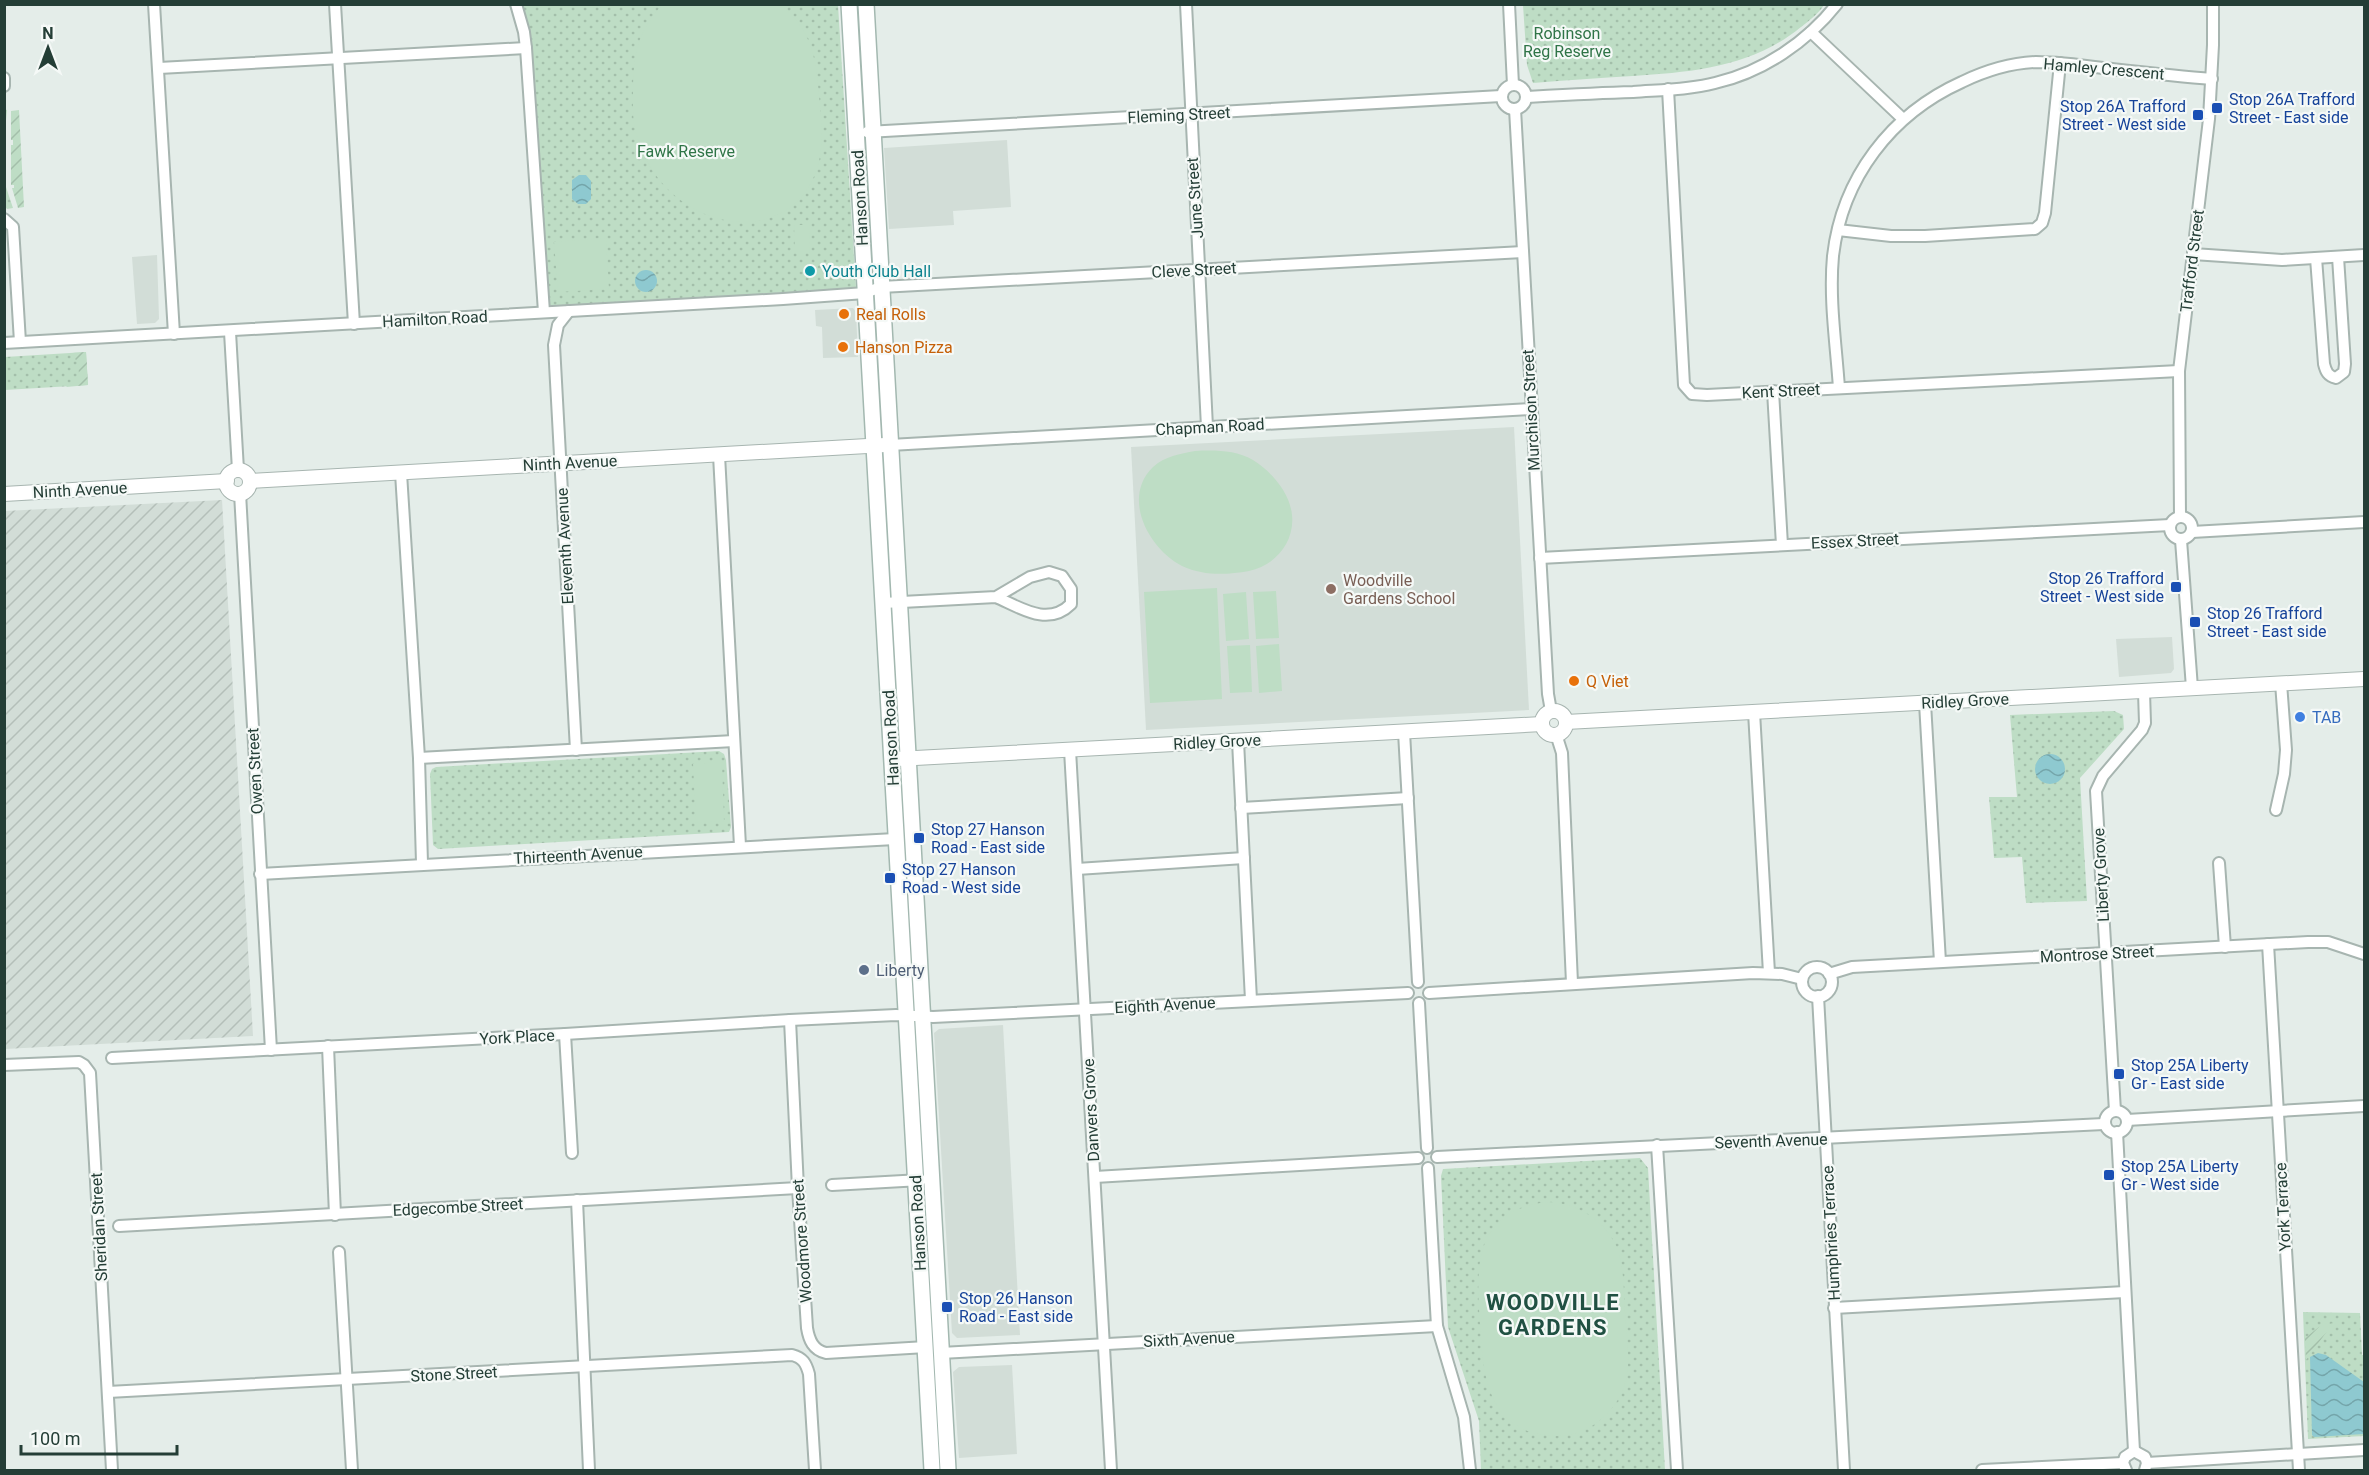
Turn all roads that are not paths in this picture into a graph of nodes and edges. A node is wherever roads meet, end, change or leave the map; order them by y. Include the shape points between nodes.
1 (154, 4) edge
2 (335, 4) edge
3 (516, 4) edge
4 (849, 4) edge
5 (866, 4) edge
6 (1186, 4) edge
7 (1509, 4) edge
8 (1837, 4) edge
9 (2213, 4) edge
10 (1811, 32) junction
11 (526, 48) junction
12 (338, 59) junction
13 (2061, 63) junction
14 (159, 68) junction
15 (4, 78) edge
16 (2212, 80) junction
17 (1513, 85) junction
18 (4, 86) edge
19 (1668, 89) junction
20 (1501, 96) junction
21 (1526, 97) junction
22 (1515, 110) junction
23 (1191, 114) junction
24 (1903, 119) junction
25 (873, 132) junction
26 (856, 133) junction
27 (4, 219) edge
28 (1838, 230) junction
29 (1523, 252) junction
30 (2193, 254) junction
31 (2364, 255) edge
32 (2338, 257) junction
33 (2316, 258) junction
34 (1200, 270) junction
35 (881, 287) junction
36 (865, 293) junction
37 (569, 311) junction
38 (544, 312) junction
39 (354, 324) junction
40 (230, 332) junction
41 (174, 334) junction
42 (20, 342) junction
43 (4, 344) edge
44 (2179, 371) junction
45 (1839, 388) junction
46 (1773, 391) junction
47 (1531, 409) junction
48 (1207, 427) junction
49 (890, 445) junction
50 (874, 446) junction
51 (718, 455) junction
52 (561, 464) junction
53 (238, 470) junction
54 (400, 473) junction
55 (227, 481) junction
56 (250, 481) junction
57 (240, 493) junction
58 (4, 495) edge
59 (2180, 517) junction
60 (2364, 522) edge
61 (2170, 525) junction
62 (2192, 532) junction
63 (2181, 540) junction
64 (1782, 545) junction
65 (1540, 558) junction
66 (996, 597) junction
67 (891, 603) junction
68 (2364, 678) edge
69 (2281, 683) junction
70 (2192, 688) junction
71 (2144, 692) junction
72 (1925, 703) junction
73 (1551, 711) junction
74 (1755, 711) junction
75 (1566, 722) junction
76 (1542, 724) junction
77 (1404, 732) junction
78 (1556, 734) junction
79 (734, 741) junction
80 (1238, 741) junction
81 (576, 750) junction
82 (1070, 750) junction
83 (419, 758) junction
84 (900, 758) junction
85 (1408, 798) junction
86 (1241, 808) junction
87 (2276, 810) dead end
88 (895, 839) junction
89 (740, 846) junction
90 (912, 846) junction
91 (1244, 858) junction
92 (422, 863) junction
93 (2219, 863) dead end
94 (1077, 869) junction
95 (260, 874) junction
96 (2268, 944) junction
97 (2225, 947) junction
98 (2106, 953) junction
99 (2364, 954) edge
100 (1940, 962) junction
101 (1769, 972) junction
102 (1830, 974) junction
103 (1802, 979) junction
104 (1418, 982) junction
105 (1572, 983) junction
106 (1408, 993) junction
107 (1429, 993) junction
108 (1818, 996) junction
109 (1251, 1000) junction
110 (1419, 1003) junction
111 (1085, 1009) junction
112 (914, 1017) junction
113 (790, 1020) junction
114 (565, 1035) junction
115 (328, 1046) junction
116 (271, 1050) junction
117 (112, 1058) dead end
118 (4, 1065) edge
119 (2364, 1106) edge
120 (2115, 1111) junction
121 (2278, 1111) junction
122 (2127, 1120) junction
123 (2104, 1124) junction
124 (2117, 1132) junction
125 (1826, 1139) junction
126 (1658, 1145) junction
127 (1427, 1148) junction
128 (572, 1153) dead end
129 (1437, 1157) junction
130 (1418, 1158) junction
131 (1428, 1168) junction
132 (1095, 1177) junction
133 (923, 1180) junction
134 (832, 1185) dead end
135 (798, 1188) junction
136 (577, 1200) junction
137 (335, 1215) junction
138 (118, 1226) dead end
139 (339, 1252) dead end
140 (2125, 1292) junction
141 (1834, 1308) junction
142 (1437, 1326) junction
143 (1104, 1343) junction
144 (926, 1347) junction
145 (941, 1353) junction
146 (585, 1367) junction
147 (347, 1380) junction
148 (108, 1392) junction
149 (2364, 1450) edge
150 (2134, 1451) junction
151 (2298, 1453) junction
152 (2124, 1467) edge
153 (2146, 1467) edge
154 (112, 1470) edge
155 (352, 1470) edge
156 (589, 1470) edge
157 (815, 1470) edge
158 (932, 1470) edge
159 (948, 1470) edge
160 (1112, 1470) edge
161 (1470, 1470) edge
162 (1677, 1470) edge
163 (1844, 1470) edge
164 (1982, 1470) edge
165 (2299, 1470) edge

1 - 14 street
2 - 12 street
3 - 11 street
4 - 26 main road, Hanson Road
5 - 25 main road, Hanson Road
6 - 23 street, June Street
7 - 17 street
8 - 10 street
9 - 16 street, Trafford Street
10 - 19 street via 1772,61 1742,75
10 - 24 street
11 - 12 street
11 - 38 street
12 - 14 street
12 - 39 street
13 - 16 street, Hamley Crescent
13 - 24 street, Hamley Crescent via 2006,66 1974,76 1927,100
13 - 28 street via 2045,213 2035,229 1925,236
14 - 41 street
15 - 18 street
16 - 30 street, Trafford Street
17 - 20 street
17 - 21 street via 1522,88
19 - 21 street
19 - 46 street, Kent Street via 1684,385 1692,394
20 - 22 street via 1505,106
20 - 23 street, Fleming Street
21 - 22 street
22 - 29 street, Murchison Street
23 - 25 street, Fleming Street
23 - 34 street, June Street
24 - 28 street, Hamley Crescent via 1865,163 1850,191
25 - 26 street, Fleming Street
25 - 35 main road, Hanson Road
26 - 36 main road, Hanson Road
27 - 42 street via 13,227
28 - 45 street, Hamley Crescent via 1832,287
29 - 34 street, Cleve Street
29 - 47 street, Murchison Street
30 - 33 street
30 - 44 street, Trafford Street
31 - 32 street
32 - 33 street
32 - 33 street via 2345,364 2344,372 2336,378 2326,372 2324,364
34 - 35 street, Cleve Street
34 - 48 street, June Street
35 - 36 street, Cleve Street
35 - 49 main road, Hanson Road
36 - 37 street, Hamilton Road
36 - 50 main road, Hanson Road
37 - 38 street, Hamilton Road
37 - 52 street, Eleventh Avenue via 558,325 554,345
38 - 39 street, Hamilton Road
39 - 40 street, Hamilton Road
40 - 41 street, Hamilton Road
40 - 53 street
41 - 42 street, Hamilton Road
42 - 43 street, Hamilton Road
44 - 45 street, Kent Street
44 - 59 street, Trafford Street
45 - 46 street, Kent Street
46 - 64 street
47 - 48 street, Chapman Road
47 - 65 street, Murchison Street
48 - 49 street, Chapman Road
49 - 50 street, Ninth Avenue
49 - 67 main road, Hanson Road
50 - 51 street, Ninth Avenue
50 - 67 main road, Hanson Road
51 - 52 street, Ninth Avenue
51 - 79 street
52 - 54 street, Ninth Avenue
52 - 81 street, Eleventh Avenue
53 - 55 street
53 - 56 street via 248,474
54 - 56 street, Ninth Avenue
54 - 83 street
55 - 57 street via 232,491
55 - 58 street, Ninth Avenue
56 - 57 street
57 - 95 street, Owen Street
59 - 61 street
59 - 62 street via 2192,523
60 - 62 street
61 - 63 street via 2173,536
61 - 64 street, Essex Street
62 - 63 street
63 - 70 street
64 - 65 street, Essex Street
65 - 73 street, Murchison Street
66 - 66 street via 1030,577 1049,572 1062,576 1071,589 1071,604 1062,613 1044,616
66 - 67 street
67 - 84 main road, Hanson Road
68 - 69 street, Ridley Grove
69 - 70 street, Ridley Grove
69 - 87 street via 2286,750
70 - 71 street, Ridley Grove
71 - 72 street, Ridley Grove
71 - 98 street, Liberty Grove via 2142,730 2103,776 2096,791
72 - 74 street, Ridley Grove
72 - 100 street
73 - 75 street via 1561,713
73 - 76 street
74 - 75 street, Ridley Grove
74 - 101 street
75 - 78 street via 1565,728
76 - 77 street, Ridley Grove
76 - 78 street via 1544,730
77 - 80 street, Ridley Grove
77 - 85 street
78 - 105 street via 1562,753
79 - 81 street
79 - 89 street
80 - 82 street, Ridley Grove
80 - 86 street
81 - 83 street
82 - 84 street, Ridley Grove
82 - 94 street, Danvers Grove
83 - 92 street
84 - 88 main road, Hanson Road
84 - 90 main road, Hanson Road
85 - 86 street
85 - 104 street
86 - 91 street
88 - 89 street, Thirteenth Avenue
88 - 90 main road
88 - 112 main road, Hanson Road
89 - 92 street, Thirteenth Avenue
90 - 112 main road, Hanson Road
91 - 94 street
91 - 109 street
92 - 95 street, Thirteenth Avenue
93 - 97 street
94 - 111 street, Danvers Grove
95 - 116 street, Owen Street
96 - 97 street, Montrose Street
96 - 99 street, Montrose Street via 2328,942
96 - 121 street, York Terrace
97 - 98 street, Montrose Street
98 - 100 street, Montrose Street
98 - 120 street, Liberty Grove
100 - 102 street, Montrose Street via 1852,967
101 - 103 street
101 - 105 street
102 - 103 street via 1817,967 1807,970
102 - 108 street via 1830,988
103 - 108 street via 1804,990
104 - 106 street
104 - 107 street
105 - 107 street
106 - 109 street, Eighth Avenue
106 - 110 street via 1409,998
107 - 110 street
108 - 125 street, Humphries Terrace
109 - 111 street, Eighth Avenue
110 - 127 street
111 - 112 street, Eighth Avenue
111 - 132 street, Danvers Grove
112 - 113 street, York Place
112 - 133 main road, Hanson Road
113 - 114 street, York Place
113 - 135 street, Woodmore Street
114 - 115 street, York Place
114 - 128 street
115 - 116 street, York Place
115 - 137 street
116 - 117 street, York Place
118 - 148 street, Sheridan Street via 79,1062 90,1073
119 - 121 street
120 - 122 street
120 - 123 street
121 - 122 street
121 - 151 street, York Terrace
122 - 124 street via 2123,1130
123 - 124 street
123 - 125 street, Seventh Avenue
124 - 140 street
125 - 126 street, Seventh Avenue
125 - 141 street, Humphries Terrace
126 - 129 street, Seventh Avenue
126 - 162 street
127 - 129 street
127 - 130 street
129 - 131 street via 1436,1163
130 - 131 street
130 - 132 street
131 - 142 street
132 - 143 street, Danvers Grove
133 - 134 street
133 - 144 main road, Hanson Road
133 - 145 main road, Hanson Road
135 - 136 street, Edgecombe Street
135 - 144 street, Woodmore Street via 807,1328 814,1347 826,1353
136 - 137 street, Edgecombe Street
136 - 146 street
137 - 138 street, Edgecombe Street
139 - 147 street
140 - 141 street
140 - 150 street
141 - 163 street, Humphries Terrace
142 - 143 street, Sixth Avenue
142 - 161 street via 1464,1417
143 - 145 street, Sixth Avenue
143 - 160 street, Danvers Grove
144 - 145 main road
144 - 158 main road, Hanson Road
145 - 159 main road, Hanson Road
146 - 147 street, Stone Street
146 - 156 street
146 - 157 street, Stone Street via 792,1354 801,1358 809,1374
147 - 148 street, Stone Street
147 - 155 street
148 - 154 street, Sheridan Street
149 - 151 street
150 - 152 street via 2125,1457
150 - 153 street via 2143,1454
151 - 153 street
151 - 165 street, York Terrace
152 - 164 street

